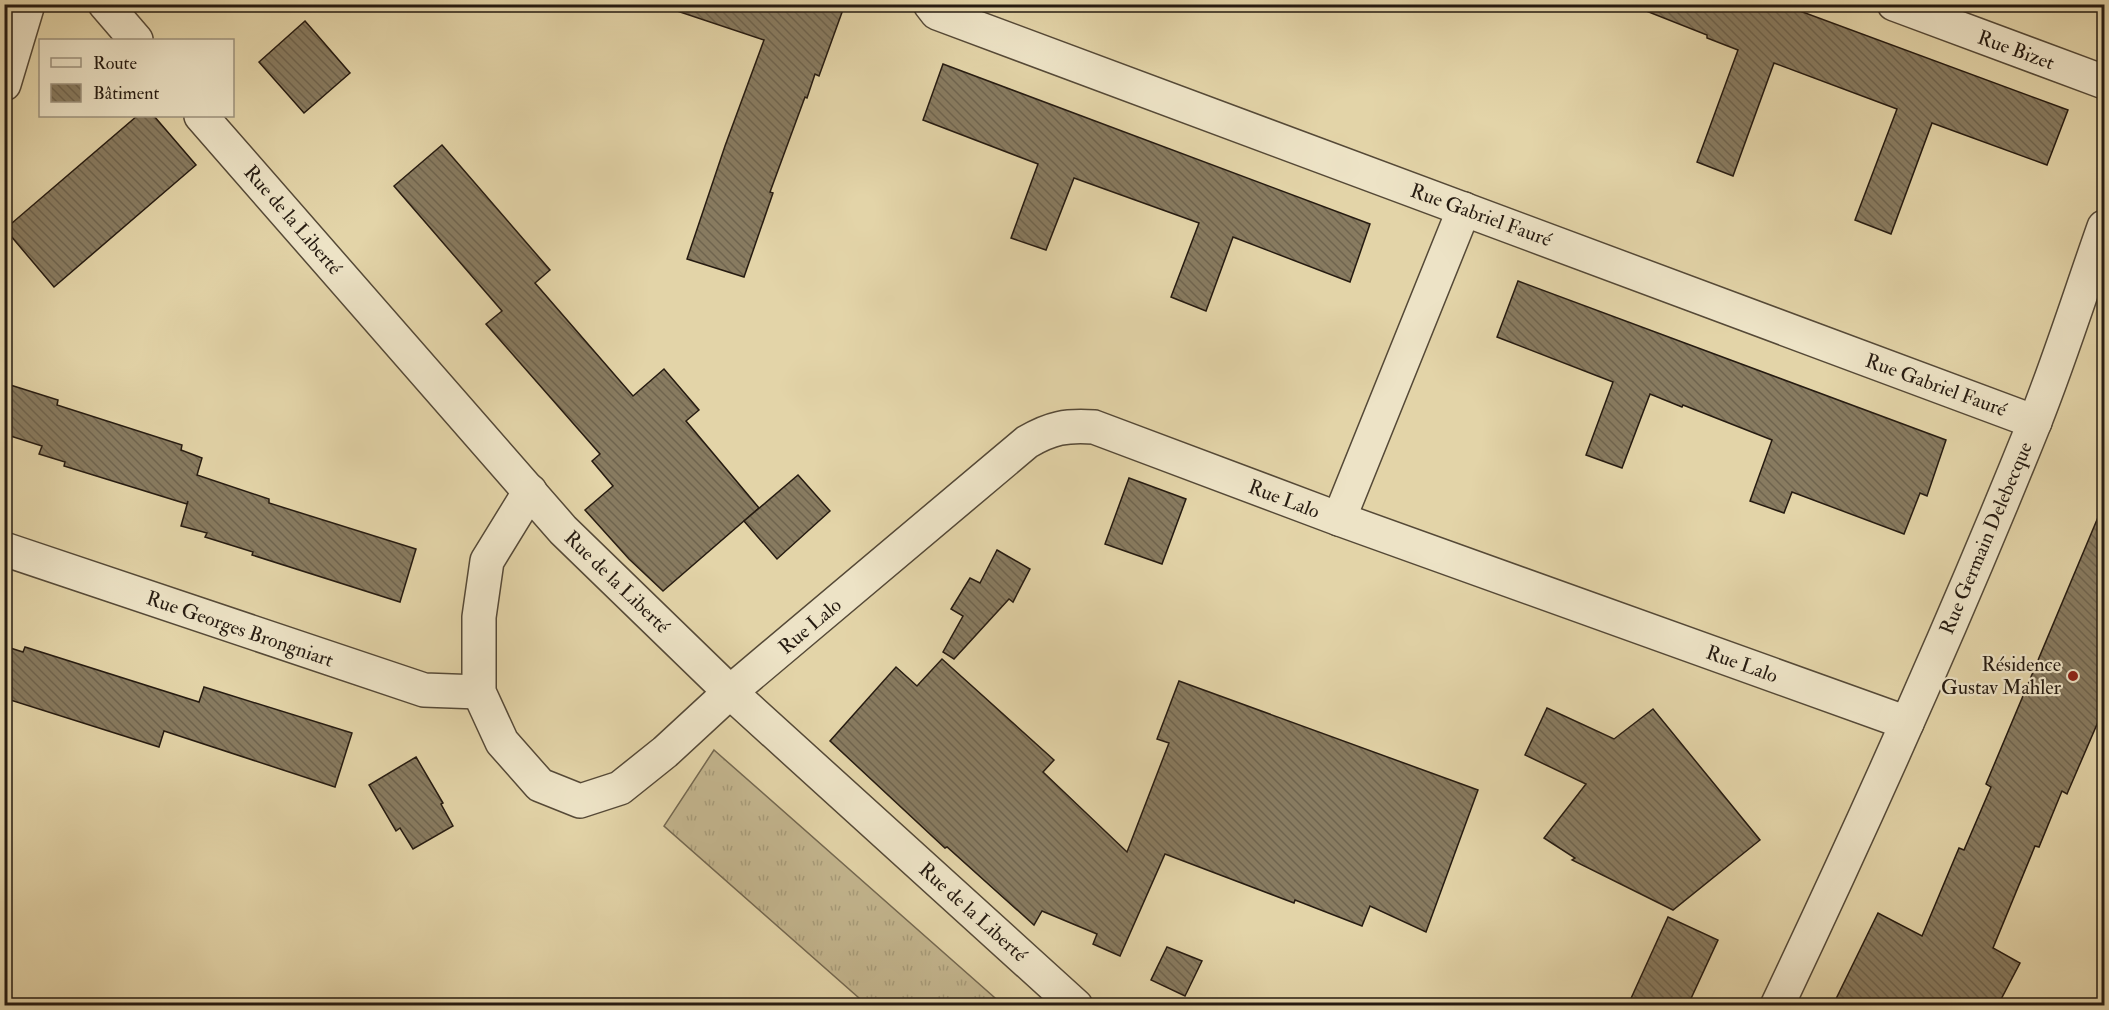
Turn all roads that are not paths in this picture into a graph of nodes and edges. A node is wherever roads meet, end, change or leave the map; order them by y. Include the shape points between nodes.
1 (28, 4) edge
2 (105, 4) edge
3 (930, 4) edge
4 (1894, 4) edge
5 (135, 39) edge
6 (2104, 82) edge
7 (4, 84) edge
8 (202, 117) edge
9 (1464, 209) junction
10 (2104, 227) edge
11 (2035, 422) junction
12 (530, 491) junction
13 (1339, 519) junction
14 (4, 549) edge
15 (479, 692) junction
16 (730, 692) junction
17 (1907, 723) junction
18 (1076, 1005) edge
19 (1777, 1005) edge

1 - 7 street
2 - 5 street
3 - 9 street, Rue Gabriel Fauré via 937,13
4 - 6 street, Rue Bizet
8 - 12 street, Rue de la Liberté
9 - 11 street, Rue Gabriel Fauré
9 - 13 street
10 - 11 street, Rue Germain Delebecque
11 - 17 street, Rue Germain Delebecque
12 - 15 street via 487,561 479,617
12 - 16 street, Rue de la Liberté via 563,531
13 - 16 street, Rue Lalo via 1094,427 1069,426 1046,431 1027,442
13 - 17 street, Rue Lalo
14 - 15 street, Rue Georges Brongniart via 424,690
15 - 16 street, Rue Lalo via 502,742 540,785 580,801 620,788
16 - 18 street, Rue de la Liberté
17 - 19 street, Rue Germain Delebecque

